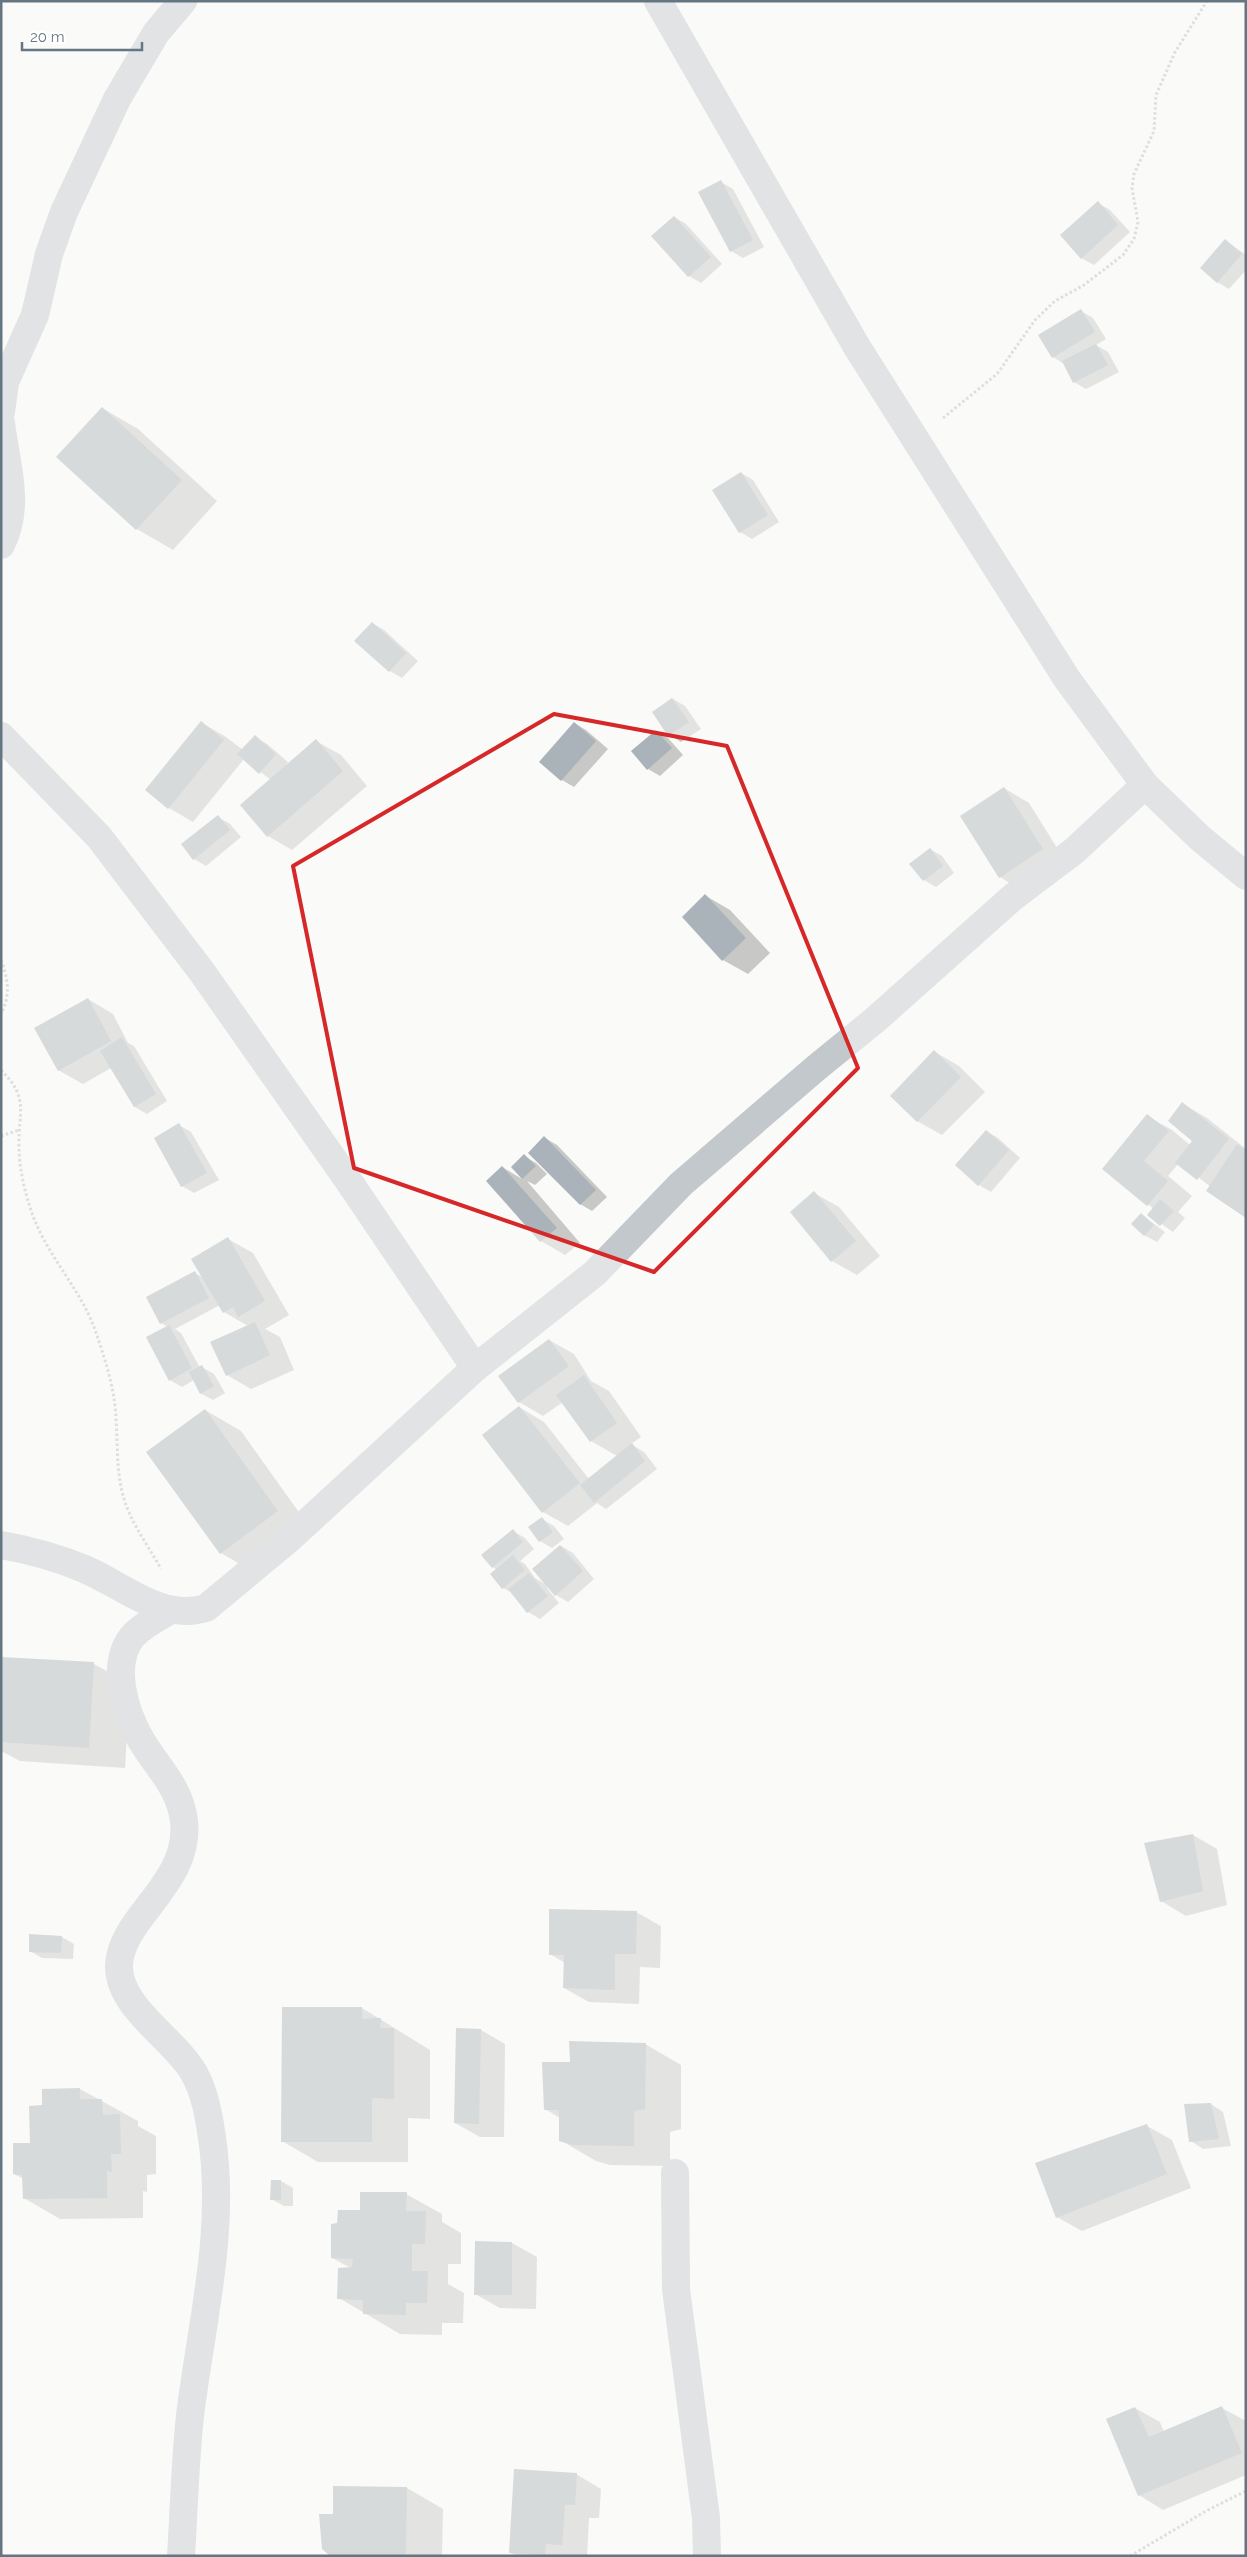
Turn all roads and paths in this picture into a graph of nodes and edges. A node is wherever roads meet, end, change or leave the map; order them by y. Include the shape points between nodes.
1 (183, 1) edge
2 (658, 1) edge
3 (1207, 1) edge
4 (1, 412) edge
5 (1, 423) edge
6 (916, 437) junction
7 (1, 545) edge
8 (1, 736) edge
9 (1145, 785) junction
10 (1246, 876) edge
11 (1, 960) edge
12 (1, 1013) edge
13 (1, 1070) edge
14 (19, 1130) junction
15 (1, 1136) edge
16 (475, 1368) junction
17 (1, 1545) edge
18 (177, 1610) junction
19 (674, 2173) dead end
20 (1246, 2490) edge
21 (181, 2556) edge
22 (707, 2556) edge
23 (1130, 2556) edge

1 - 4 street via 156,33 126,83 64,212 49,254 35,315 5,382
2 - 6 street via 857,347
3 - 6 path via 1175,52 1156,95 1154,131 1134,174 1132,188 1138,222 1134,239 1123,254 1084,285 1055,301 1035,320 997,374 954,411
5 - 7 street via 12,509 7,534
6 - 9 street via 1067,679
8 - 16 street via 99,837 190,956 250,1038
9 - 10 street via 1200,838
9 - 16 street via 1074,851 1013,897 875,1020 681,1184 595,1274
11 - 12 path via 8,988 7,1003
13 - 14 path via 15,1084 21,1100
14 - 15 path
14 - 18 path via 18,1149 30,1208 42,1236 81,1299 106,1367 113,1392 118,1471 125,1502
16 - 18 street via 289,1539 217,1600 194,1612
17 - 18 street via 77,1566 156,1606
18 - 21 street via 132,1637 122,1656 126,1707 141,1740 177,1794 184,1822 182,1854 164,1887 130,1935 119,1964 125,1991 136,2008 194,2073 206,2103 212,2140 214,2243 207,2315 190,2416
19 - 22 street via 676,2289 706,2518
20 - 23 path

